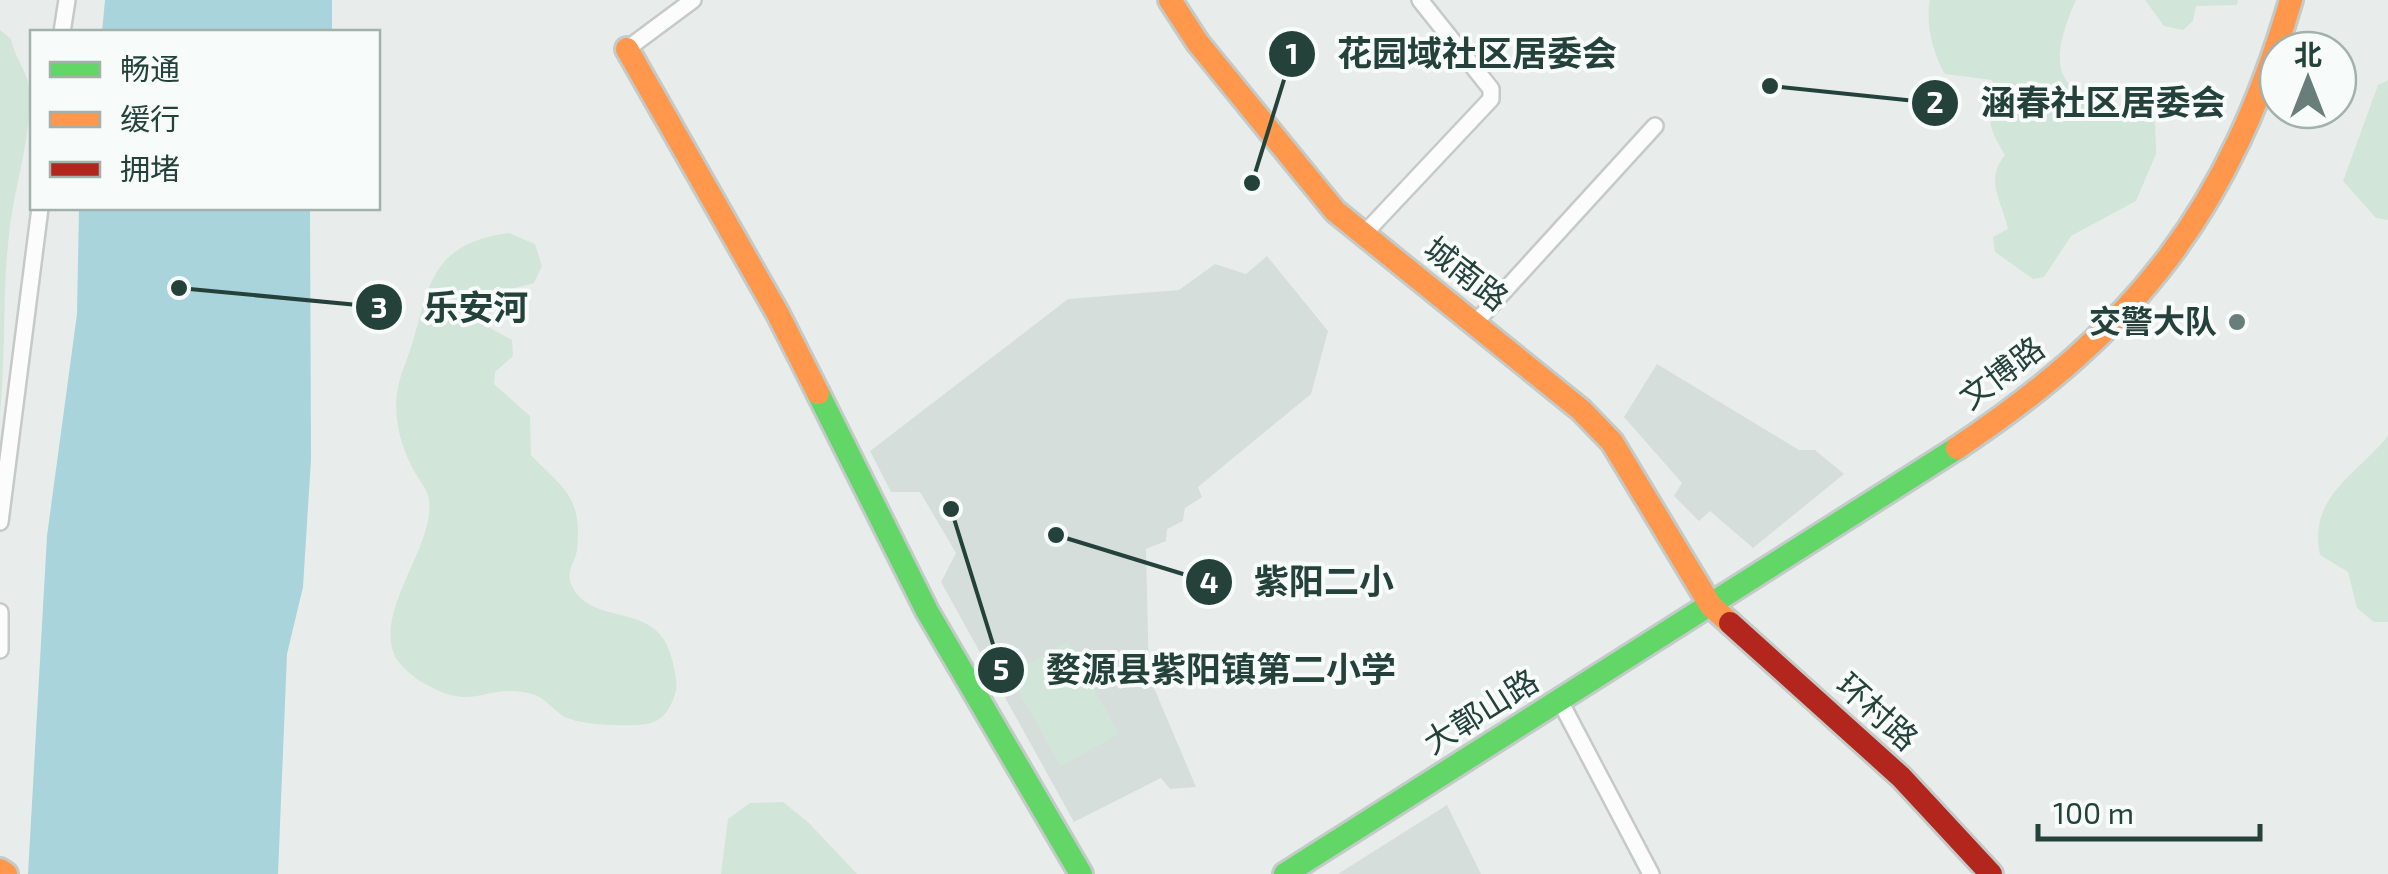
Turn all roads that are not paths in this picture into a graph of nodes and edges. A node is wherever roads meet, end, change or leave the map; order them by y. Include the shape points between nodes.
1 (67, 0) edge
2 (693, 0) edge
3 (1170, 0) edge
4 (1420, 0) edge
5 (2291, 0) edge
6 (62, 30) edge
7 (627, 49) joint
8 (1655, 126) dead end
9 (40, 210) edge
10 (1364, 234) junction
11 (1476, 322) junction
12 (0, 522) edge
13 (1711, 606) junction
14 (0, 624) edge
15 (0, 650) edge
16 (1560, 701) junction
17 (1081, 874) edge
18 (1285, 874) edge
19 (1651, 874) edge
20 (1991, 874) edge

1 - 6 street
2 - 7 street
3 - 10 street, 城南路 via 1334,211
4 - 10 street via 1492,89 1491,99
5 - 13 street, 文博路 via 2267,80 2204,210 2095,343 1946,454
7 - 17 street via 778,314 927,611
8 - 11 street
9 - 12 street
10 - 11 street, 城南路
11 - 13 street, 城南路 via 1612,442
13 - 16 street, 大鄣山路
13 - 20 street, 环村路 via 1901,778
14 - 15 street
16 - 18 street, 大鄣山路
16 - 19 street

